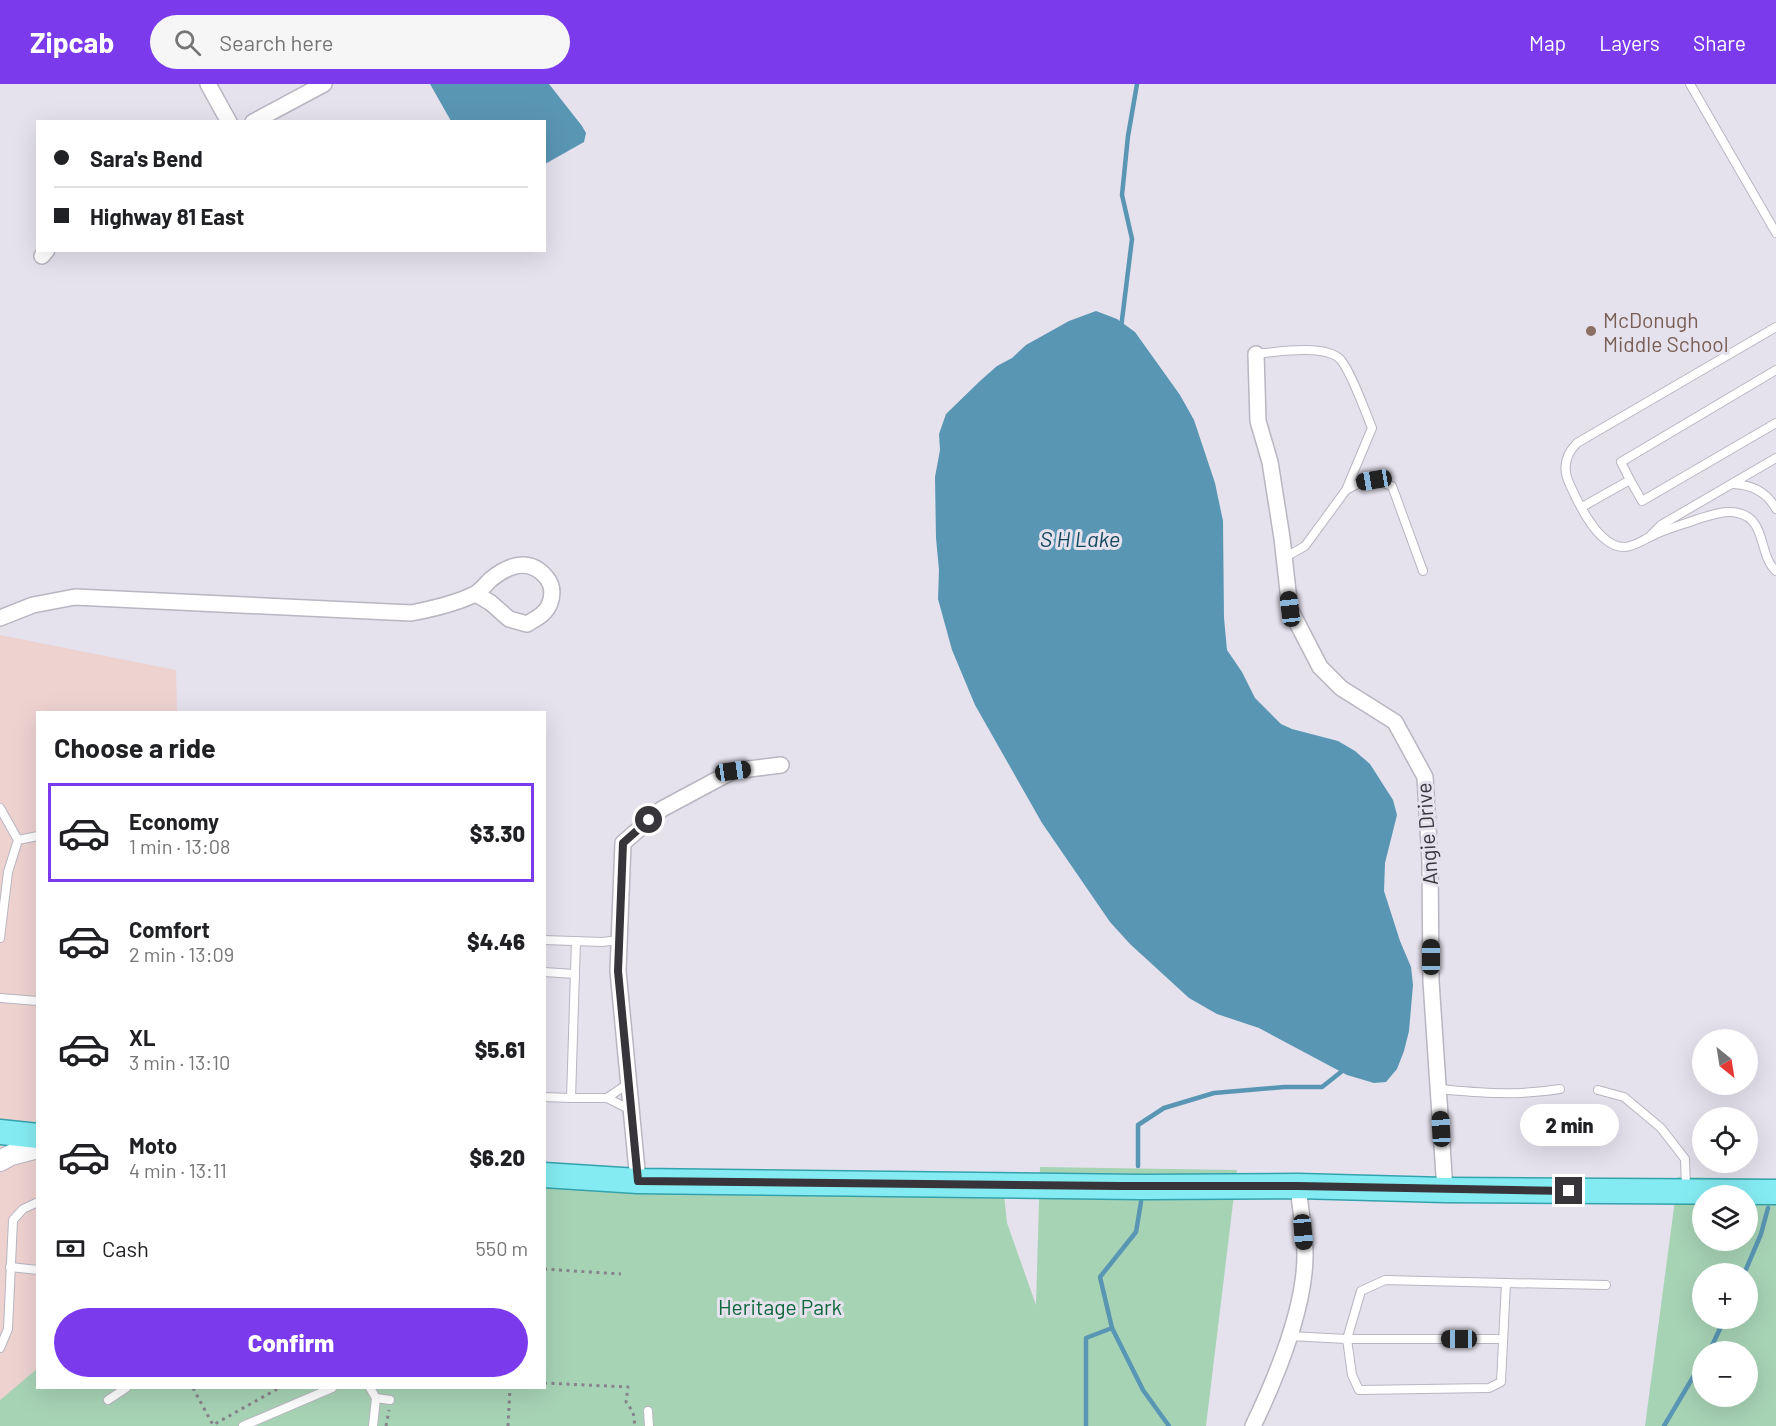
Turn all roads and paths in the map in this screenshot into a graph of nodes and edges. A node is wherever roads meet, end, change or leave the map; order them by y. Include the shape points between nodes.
1 (208, 84) edge
2 (324, 84) edge
3 (1690, 84) edge
4 (229, 120) edge
5 (257, 120) edge
6 (1776, 233) edge
7 (1776, 327) edge
8 (1256, 354) joint
9 (1776, 370) edge
10 (1776, 423) edge
11 (1776, 458) edge
12 (1630, 480) junction
13 (1732, 483) junction
14 (1346, 490) junction
15 (1582, 507) junction
16 (1776, 509) edge
17 (1650, 536) junction
18 (1284, 558) junction
19 (1423, 571) dead end
20 (1776, 571) edge
21 (476, 594) junction
22 (0, 618) edge
23 (781, 765) dead end
24 (0, 808) edge
25 (36, 836) edge
26 (18, 840) junction
27 (2, 906) edge
28 (0, 938) edge
29 (546, 940) edge
30 (619, 940) junction
31 (576, 941) junction
32 (546, 972) edge
33 (575, 974) junction
34 (0, 998) edge
35 (36, 1001) edge
36 (629, 1083) junction
37 (1438, 1089) junction
38 (1560, 1089) dead end
39 (1598, 1090) dead end
40 (546, 1097) edge
41 (571, 1098) junction
42 (607, 1098) junction
43 (631, 1110) junction
44 (0, 1132) edge
45 (36, 1136) edge
46 (36, 1149) edge
47 (0, 1161) edge
48 (546, 1175) edge
49 (638, 1181) junction
50 (1298, 1186) junction
51 (1445, 1190) junction
52 (1687, 1192) junction
53 (1776, 1192) edge
54 (36, 1203) edge
55 (10, 1267) junction
56 (546, 1269) edge
57 (36, 1270) edge
58 (621, 1274) dead end
59 (1506, 1283) junction
60 (1606, 1285) dead end
61 (1289, 1336) junction
62 (1347, 1339) junction
63 (1503, 1339) junction
64 (0, 1348) edge
65 (546, 1383) edge
66 (124, 1389) edge
67 (194, 1389) edge
68 (277, 1389) edge
69 (330, 1389) edge
70 (371, 1389) edge
71 (510, 1389) edge
72 (376, 1398) junction
73 (108, 1400) dead end
74 (390, 1400) dead end
75 (648, 1412) dead end
76 (243, 1426) edge
77 (373, 1426) edge
78 (508, 1426) edge
79 (635, 1426) edge
80 (649, 1426) edge
81 (1253, 1426) edge

1 - 4 street
2 - 5 street
3 - 6 lane
7 - 15 lane via 1577,443 1565,465 1568,481
8 - 14 lane via 1310,351 1339,359 1372,428
8 - 18 street, Angie Drive via 1258,421 1270,462
9 - 12 lane via 1620,462
10 - 12 lane via 1642,501
11 - 13 lane
12 - 15 lane
13 - 16 lane via 1756,488
13 - 17 lane via 1661,525
14 - 18 lane via 1305,546
14 - 19 lane via 1374,480 1392,486
15 - 17 lane via 1600,536 1618,547 1634,545
17 - 20 lane via 1722,512 1737,512 1755,523
18 - 37 street, Angie Drive via 1290,609 1320,667 1341,688 1395,722 1425,777
21 - 21 street via 509,619 527,624 540,617 552,596 551,582 529,564 499,573
21 - 22 street via 411,613 75,597 33,605
23 - 30 street via 733,771 662,809 623,843
24 - 26 lane
25 - 26 lane
26 - 27 lane
27 - 28 lane
29 - 31 lane
30 - 31 lane
30 - 36 street via 618,971
31 - 33 lane
32 - 33 lane
33 - 41 lane
34 - 35 lane
36 - 42 lane
36 - 43 street
37 - 38 lane via 1533,1094
37 - 51 street, Angie Drive
39 - 52 lane via 1624,1097 1661,1128 1685,1159
40 - 41 lane
41 - 42 lane
42 - 43 lane
43 - 49 street
44 - 45 main road
46 - 47 street
48 - 49 main road
49 - 50 main road
50 - 51 main road
50 - 61 street via 1305,1256
51 - 52 main road
52 - 53 main road
54 - 55 lane via 13,1220
55 - 57 lane
55 - 64 lane via 8,1329
56 - 58 path
59 - 60 lane
59 - 62 lane via 1384,1281 1361,1291
59 - 63 lane
61 - 62 lane
61 - 81 street
62 - 63 lane
62 - 63 lane via 1352,1374 1359,1390 1489,1388 1501,1382
65 - 79 path via 628,1387 626,1402 633,1412
66 - 73 lane
67 - 68 path via 213,1425
69 - 76 lane
70 - 72 lane
71 - 78 path
72 - 74 lane
72 - 77 lane
75 - 80 lane

